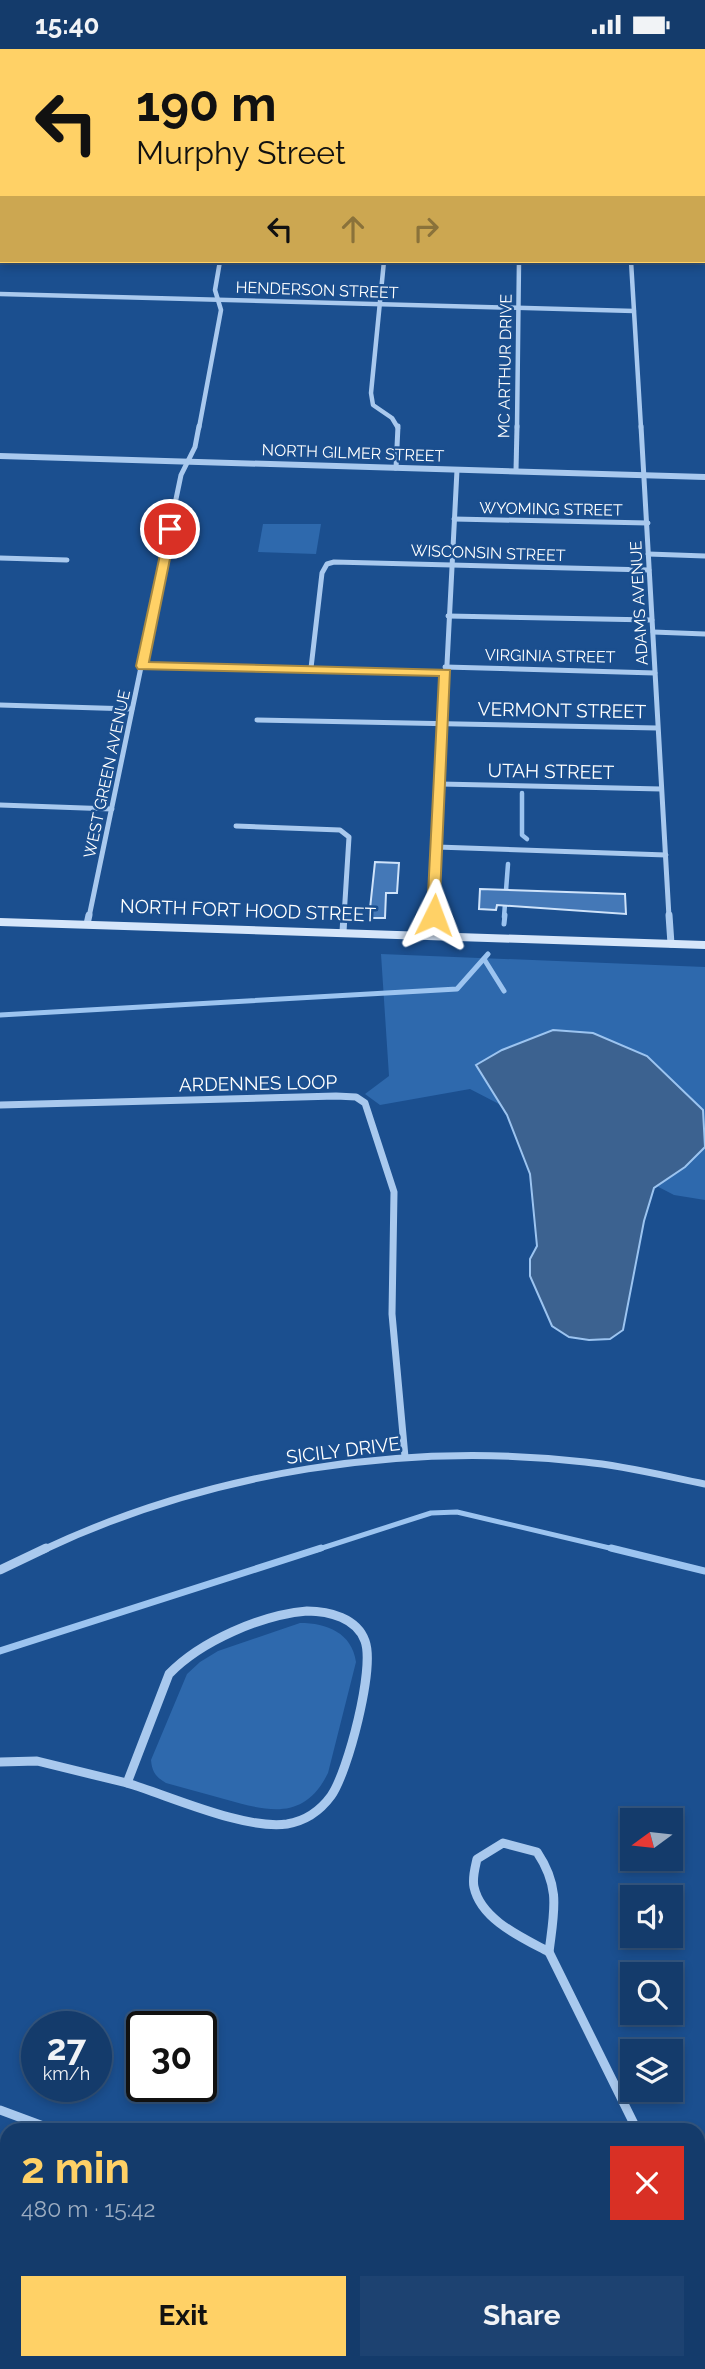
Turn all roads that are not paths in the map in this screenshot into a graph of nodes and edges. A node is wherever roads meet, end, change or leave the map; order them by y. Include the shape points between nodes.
1 (220, 263) edge
2 (384, 263) edge
3 (519, 263) edge
4 (631, 263) edge
5 (0, 294) edge
6 (220, 300) junction
7 (380, 304) junction
8 (519, 307) junction
9 (634, 311) junction
10 (0, 456) edge
11 (187, 462) junction
12 (396, 468) junction
13 (457, 470) junction
14 (516, 471) junction
15 (645, 475) junction
16 (705, 477) edge
17 (454, 519) junction
18 (648, 523) junction
19 (648, 554) junction
20 (705, 556) edge
21 (0, 558) edge
22 (67, 560) dead end
23 (451, 564) junction
24 (649, 570) junction
25 (448, 616) junction
26 (652, 620) junction
27 (653, 632) junction
28 (705, 634) edge
29 (142, 666) junction
30 (312, 668) junction
31 (445, 670) junction
32 (655, 673) junction
33 (0, 705) edge
34 (132, 709) junction
35 (257, 720) dead end
36 (443, 723) junction
37 (657, 728) junction
38 (440, 784) junction
39 (661, 789) junction
40 (0, 805) edge
41 (112, 809) junction
42 (236, 826) dead end
43 (437, 847) junction
44 (666, 855) junction
45 (0, 922) edge
46 (87, 924) junction
47 (343, 932) junction
48 (433, 935) junction
49 (671, 944) junction
50 (705, 945) edge
51 (0, 1105) edge
52 (405, 1457) junction
53 (705, 1484) edge
54 (0, 1570) edge
55 (0, 1762) edge
56 (127, 1783) junction
57 (549, 1952) junction
58 (0, 2110) edge
59 (35, 2123) edge
60 (634, 2123) edge

1 - 6 street, WEST GREEN AVENUE via 215,290
2 - 7 street
3 - 8 street, MC ARTHUR DRIVE
4 - 9 street, ADAMS AVENUE
5 - 6 street, HENDERSON STREET
6 - 7 street, HENDERSON STREET
6 - 11 street, WEST GREEN AVENUE via 195,446
7 - 8 street, HENDERSON STREET
7 - 12 street via 372,401 398,426
8 - 9 street, HENDERSON STREET
8 - 14 street, MC ARTHUR DRIVE
9 - 15 street, ADAMS AVENUE
10 - 11 street, NORTH GILMER STREET
11 - 12 street, NORTH GILMER STREET
11 - 29 street, WEST GREEN AVENUE
12 - 13 street, NORTH GILMER STREET
13 - 14 street, NORTH GILMER STREET
13 - 17 street
14 - 15 street, NORTH GILMER STREET
15 - 16 street, NORTH GILMER STREET
15 - 18 street, ADAMS AVENUE
17 - 18 street, WYOMING STREET
17 - 23 street
18 - 19 street, ADAMS AVENUE
19 - 20 street
19 - 24 street, ADAMS AVENUE
21 - 22 street
23 - 24 street, WISCONSIN STREET
23 - 25 street
23 - 30 street, WISCONSIN STREET via 327,564
24 - 26 street, ADAMS AVENUE
25 - 26 street
25 - 31 street
26 - 27 street, ADAMS AVENUE
27 - 28 street
27 - 32 street, ADAMS AVENUE
29 - 30 street, VIRGINIA STREET
29 - 34 street, WEST GREEN AVENUE
30 - 31 street, VIRGINIA STREET
31 - 32 street, VIRGINIA STREET
31 - 36 street
32 - 37 street, ADAMS AVENUE
33 - 34 street
34 - 41 street, WEST GREEN AVENUE
35 - 36 street, VERMONT STREET
36 - 37 street, VERMONT STREET
36 - 38 street
37 - 39 street, ADAMS AVENUE
38 - 39 street, UTAH STREET
38 - 43 street
39 - 44 street, ADAMS AVENUE
40 - 41 street
41 - 46 street, WEST GREEN AVENUE
42 - 47 street via 347,834
43 - 44 street
43 - 48 street
44 - 49 street, ADAMS AVENUE
45 - 46 main road, NORTH FORT HOOD STREET
46 - 47 main road, NORTH FORT HOOD STREET
47 - 48 main road, NORTH FORT HOOD STREET
48 - 49 main road, NORTH FORT HOOD STREET
49 - 50 main road, NORTH FORT HOOD STREET
51 - 52 street, ARDENNES LOOP via 336,1096 356,1097 365,1103 394,1192 392,1314
52 - 53 street, SICILY DRIVE via 571,1460
52 - 54 street, SICILY DRIVE via 273,1474 158,1503 44,1547
55 - 56 street via 35,1760
56 - 56 street via 266,1825 300,1821 325,1805 336,1789 356,1725 368,1666 367,1642 353,1624 333,1613 311,1610 196,1647 169,1674
57 - 57 street via 482,1907 474,1887 477,1859 503,1843 537,1851 549,1870 555,1897
57 - 60 street
58 - 59 street

